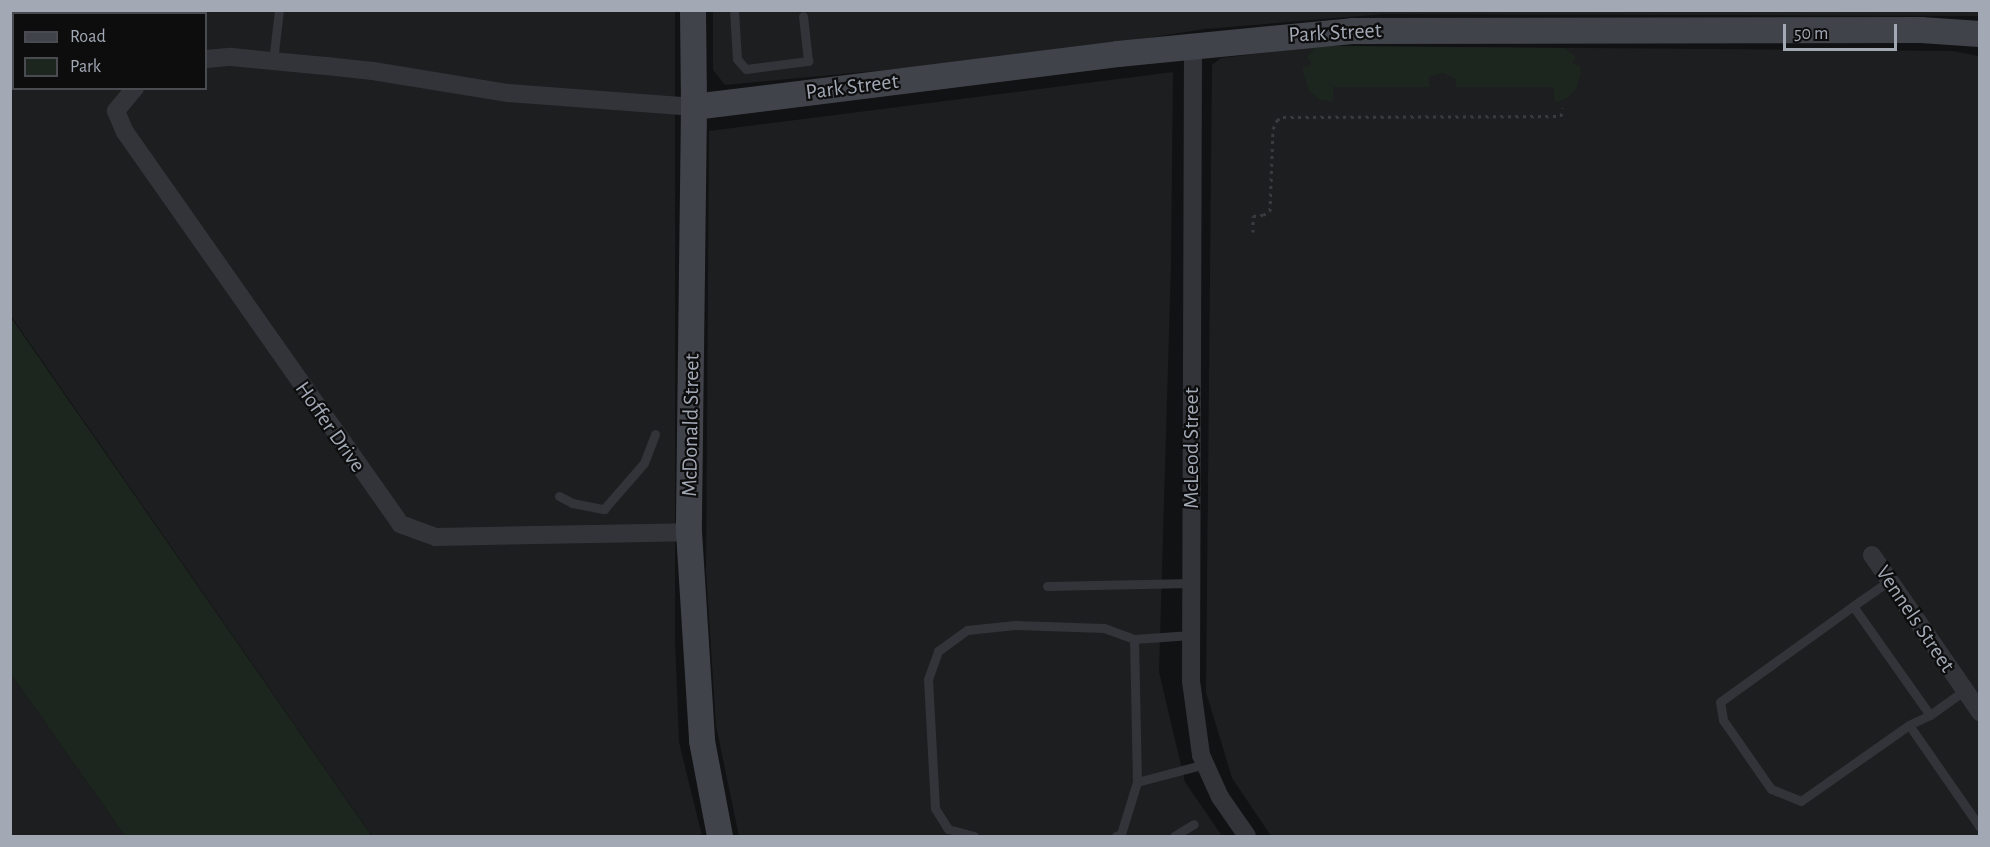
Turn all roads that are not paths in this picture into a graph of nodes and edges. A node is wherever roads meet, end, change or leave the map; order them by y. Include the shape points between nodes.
1 (279, 10) edge
2 (693, 10) edge
3 (734, 10) edge
4 (803, 16) dead end
5 (1980, 34) edge
6 (1193, 45) junction
7 (207, 59) edge
8 (273, 61) junction
9 (133, 90) edge
10 (694, 107) junction
11 (655, 434) dead end
12 (559, 495) dead end
13 (689, 532) junction
14 (1872, 555) dead end
15 (1889, 581) junction
16 (1191, 583) junction
17 (1047, 586) dead end
18 (1853, 606) junction
19 (1191, 635) junction
20 (1134, 639) junction
21 (1965, 690) junction
22 (1980, 712) edge
23 (1930, 715) junction
24 (1910, 725) junction
25 (1205, 764) junction
26 (1137, 782) junction
27 (1194, 824) dead end
28 (1980, 827) edge
29 (720, 837) edge
30 (974, 837) edge
31 (1116, 837) edge
32 (1174, 837) edge
33 (1247, 837) edge

1 - 8 lane
2 - 10 street, McDonald Street
3 - 4 lane via 737,59 746,69 808,62
5 - 6 street, Park Street via 1921,30 1352,31
6 - 10 street, Park Street
6 - 16 street, McLeod Street
7 - 8 street
8 - 10 street via 373,71 508,93
9 - 13 street, Hoffer Drive via 117,111 125,132 400,524 436,537
10 - 13 street, McDonald Street
11 - 12 lane via 644,463 604,509 572,503
13 - 29 street, McDonald Street via 702,741
14 - 15 street, Vennels Street
15 - 18 lane
15 - 21 street, Vennels Street
16 - 17 lane
16 - 19 street, McLeod Street
18 - 23 lane
18 - 24 lane via 1720,702 1723,720 1771,789 1801,801
19 - 20 lane
19 - 25 street, McLeod Street via 1194,720
20 - 26 lane
20 - 30 lane via 1104,627 1015,625 967,630 938,651 928,679 935,808 948,830
21 - 22 street, Vennels Street
21 - 23 lane
23 - 24 lane
24 - 28 lane
25 - 26 lane
25 - 33 street, McLeod Street via 1220,797
26 - 31 lane via 1121,834
27 - 32 lane

